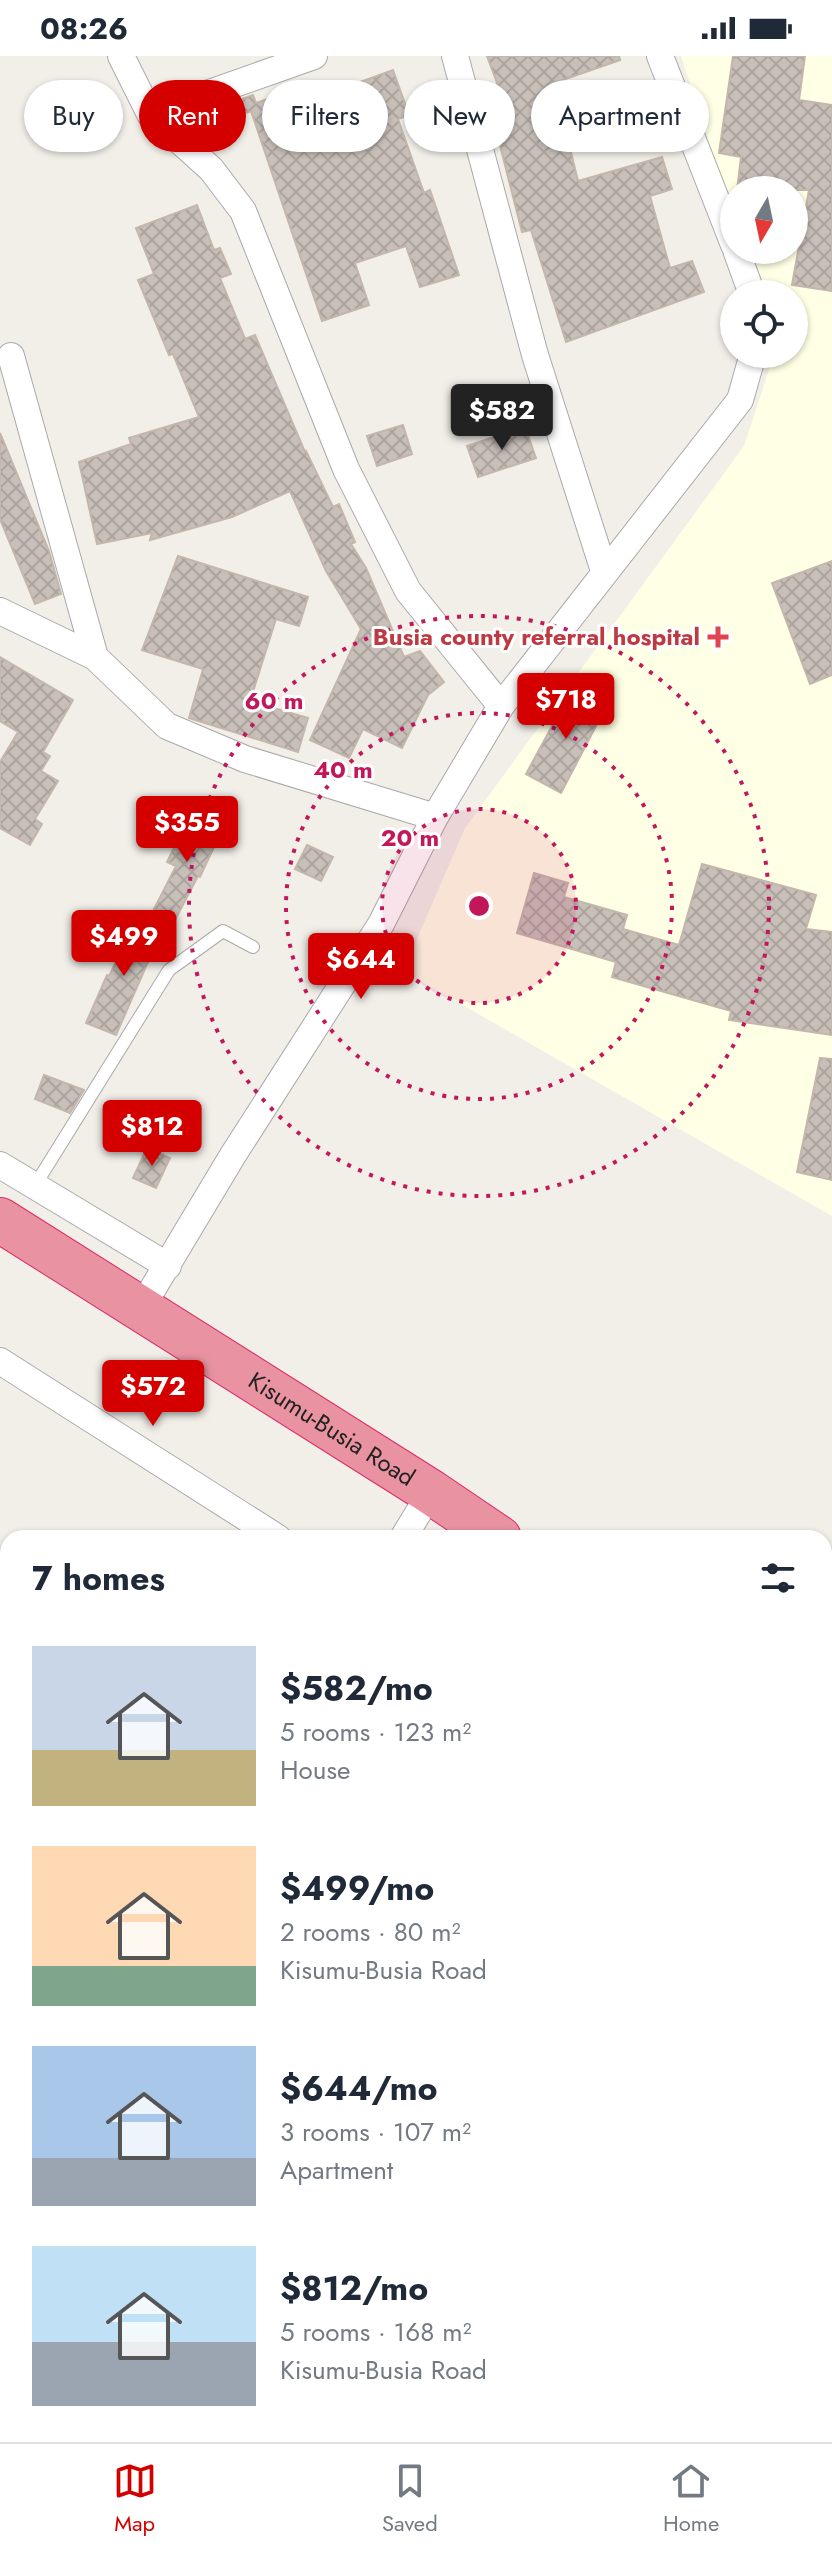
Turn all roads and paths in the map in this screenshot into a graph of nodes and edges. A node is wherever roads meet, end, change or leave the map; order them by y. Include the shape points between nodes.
1 (121, 56) edge
2 (314, 56) edge
3 (455, 56) edge
4 (660, 56) edge
5 (246, 80) edge
6 (139, 92) edge
7 (192, 152) edge
8 (720, 209) edge
9 (11, 356) dead end
10 (749, 368) edge
11 (604, 571) junction
12 (0, 611) edge
13 (95, 657) junction
14 (501, 706) junction
15 (435, 817) junction
16 (253, 947) dead end
17 (0, 1165) edge
18 (34, 1187) junction
19 (0, 1220) edge
20 (168, 1266) junction
21 (140, 1310) junction
22 (0, 1361) edge
23 (431, 1492) junction
24 (265, 1530) edge
25 (408, 1530) edge
26 (487, 1530) edge

1 - 6 street
2 - 5 street
3 - 11 street via 535,355
4 - 8 street
7 - 14 street via 243,211 346,469 408,591
9 - 13 street
10 - 11 street via 740,400
11 - 14 street
12 - 13 street
13 - 15 street via 167,726 245,759
14 - 15 street
15 - 20 street via 381,924
16 - 18 lane via 223,931 169,970
17 - 18 street
18 - 20 street
19 - 21 highway, Kisumu-Busia Road
20 - 21 street
21 - 23 highway, Kisumu-Busia Road
22 - 24 street
23 - 25 street
23 - 26 highway, Kisumu-Busia Road

